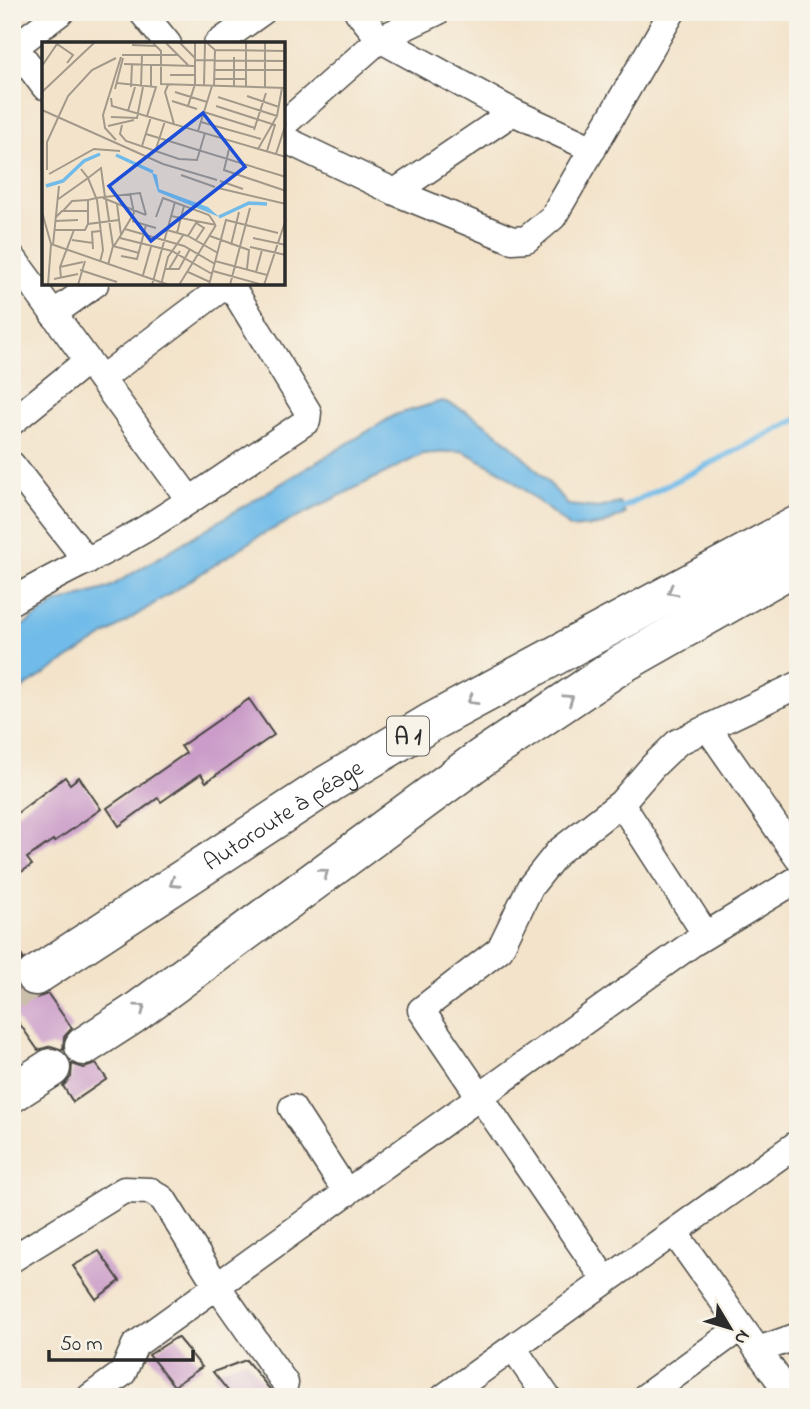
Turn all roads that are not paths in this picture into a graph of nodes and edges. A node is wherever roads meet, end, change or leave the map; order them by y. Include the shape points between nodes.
1 (61, 12) edge
2 (142, 12) edge
3 (262, 12) edge
4 (358, 12) edge
5 (437, 12) edge
6 (672, 12) edge
7 (380, 39) junction
8 (166, 42) edge
9 (220, 42) edge
10 (14, 48) edge
11 (42, 83) edge
12 (513, 112) junction
13 (285, 123) edge
14 (285, 139) edge
15 (593, 149) junction
16 (395, 192) junction
17 (12, 257) edge
18 (93, 285) edge
19 (226, 285) edge
20 (229, 285) edge
21 (53, 314) junction
22 (94, 370) junction
23 (12, 422) edge
24 (12, 465) edge
25 (189, 499) junction
26 (798, 519) edge
27 (798, 525) edge
28 (87, 561) junction
29 (798, 566) edge
30 (712, 570) junction
31 (12, 600) edge
32 (798, 686) edge
33 (708, 728) junction
34 (621, 803) junction
35 (798, 858) edge
36 (798, 880) edge
37 (706, 935) junction
38 (35, 976) tunnel mouth
39 (84, 1046) dead end
40 (51, 1069) dead end
41 (12, 1093) edge
42 (480, 1097) junction
43 (292, 1108) dead end
44 (798, 1143) edge
45 (347, 1193) junction
46 (674, 1232) junction
47 (12, 1259) edge
48 (606, 1281) junction
49 (217, 1286) junction
50 (741, 1327) junction
51 (798, 1336) edge
52 (513, 1348) junction
53 (758, 1350) junction
54 (285, 1383) dead end
55 (90, 1397) edge
56 (444, 1397) edge
57 (547, 1397) edge
58 (645, 1397) edge
59 (791, 1397) edge

1 - 10 street
2 - 8 street
3 - 9 street
4 - 7 street
5 - 7 street
6 - 15 street
7 - 12 street
7 - 13 street
10 - 11 street
12 - 15 street
12 - 16 street
14 - 16 street
15 - 16 street via 553,217 527,239 512,240
17 - 21 street
18 - 21 street
19 - 22 street
20 - 25 street via 309,417
21 - 22 street
22 - 23 street
22 - 25 street
24 - 28 street
25 - 28 street
26 - 30 highway
27 - 30 highway, Autoroute à péage / A 1
28 - 31 street
39 -> 29 highway, A 1 via 481,758 620,665
30 -> 38 highway, Autoroute à péage / A 1 via 430,723
32 - 33 street
33 - 34 street via 678,742
33 - 35 street
34 - 37 street
34 - 42 street via 558,852 530,887 500,949 421,1010
36 - 37 street
37 - 42 street
40 - 41 highway
42 - 45 street
42 - 48 street
43 - 45 street
44 - 46 street
45 - 49 street
46 - 48 street
46 - 50 street
47 - 49 street via 124,1190 151,1191 163,1199
48 - 52 street
49 - 54 street
49 - 55 street via 135,1345 123,1373
50 - 53 street
50 - 58 street
51 - 53 street
52 - 56 street
52 - 57 street
53 - 59 street

